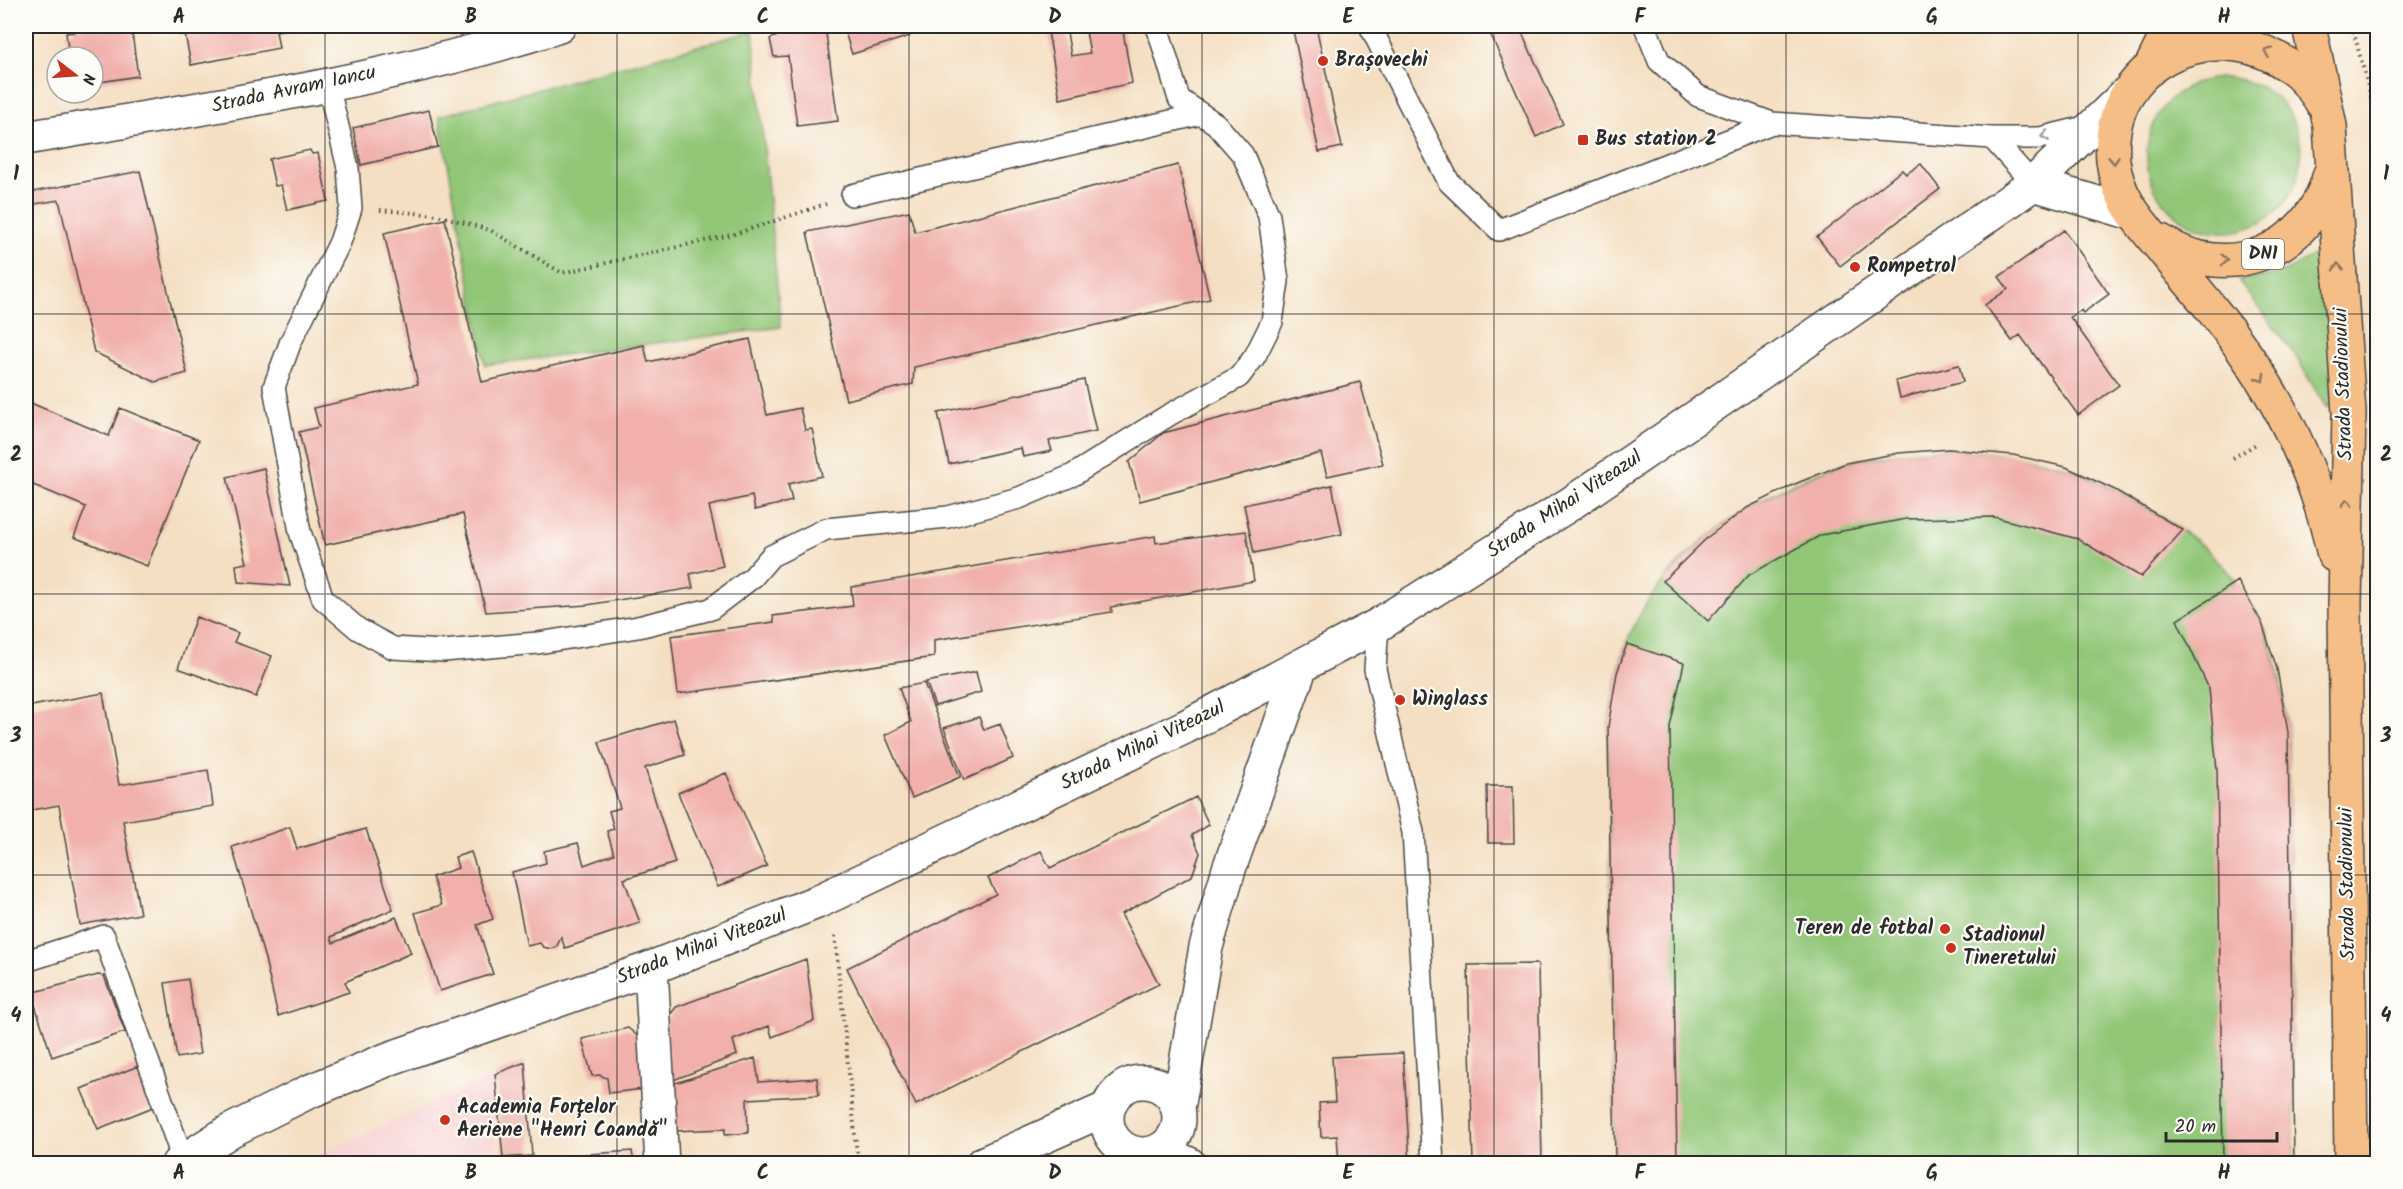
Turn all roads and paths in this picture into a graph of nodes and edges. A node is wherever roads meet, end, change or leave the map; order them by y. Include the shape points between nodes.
1 (559, 26) edge
2 (1157, 26) edge
3 (1370, 26) edge
4 (1645, 26) edge
5 (2171, 26) edge
6 (2308, 26) edge
7 (2352, 26) edge
8 (2142, 77) junction
9 (328, 85) junction
10 (1201, 114) junction
11 (1772, 123) junction
12 (2378, 123) edge
13 (2096, 125) junction
14 (2330, 126) junction
15 (26, 138) edge
16 (1992, 138) junction
17 (2332, 164) junction
18 (2033, 184) junction
19 (852, 195) joint
20 (351, 208) junction
21 (2141, 224) junction
22 (2345, 604) junction
23 (1378, 625) junction
24 (1301, 666) junction
25 (835, 936) dead end
26 (26, 961) edge
27 (651, 968) junction
28 (1108, 1108) junction
29 (1178, 1109) junction
30 (1175, 1157) edge
31 (181, 1162) edge
32 (662, 1164) edge
33 (858, 1164) edge
34 (982, 1164) edge
35 (1434, 1164) edge
36 (2351, 1164) edge

1 - 9 street, Strada Avram Iancu
2 - 10 lane via 1179,99
3 - 11 lane via 1449,182 1500,230
4 - 11 lane via 1659,61 1698,96
5 - 8 main road, Strada Stadionului / DN1
6 - 14 main road, Strada Stadionului / DN1
7 - 12 path
8 - 13 street, Strada Mihai Viteazul
14 -> 8 main road, Strada Stadionului / DN1 via 2308,81 2290,63 2244,43 2218,41 2193,45 2170,54
8 -> 21 main road, Strada Stadionului / DN1 via 2117,120 2113,139 2116,177
9 - 15 street, Strada Avram Iancu
9 - 20 lane via 348,168
10 - 19 lane
10 - 20 lane via 1216,124 1243,155 1269,216 1278,281 1272,322 1239,377 1073,475 1019,498 948,517 826,529 771,556 753,577 711,609 638,627 538,643 443,651 393,648 358,629 323,599 300,531 274,387 291,341 340,242
11 - 16 lane
13 -> 16 lane via 2040,138
13 - 18 street, Strada Mihai Viteazul
14 - 17 main road, Strada Stadionului / DN1
16 - 18 lane
21 -> 17 main road, Strada Stadionului / DN1 via 2176,251 2205,260 2234,261 2263,254 2289,239 2310,219 2325,193
22 -> 17 main road, Strada Stadionului / DN1 via 2349,413
18 - 21 street
18 - 23 street, Strada Mihai Viteazul via 1570,504
19 - 20 path via 735,234 562,273 490,230 437,215
21 -> 22 main road, Strada Stadionului / DN1 via 2242,348 2288,425 2326,518
22 - 36 main road, Strada Stadionului / DN1
23 - 24 street, Strada Mihai Viteazul
23 - 35 lane via 1375,669 1413,832
24 - 27 street, Strada Mihai Viteazul via 1185,727 817,902
24 - 29 street via 1229,868 1206,947
25 - 33 path
26 - 31 lane via 104,936
27 - 31 street, Strada Mihai Viteazul via 391,1058 308,1092 240,1126
27 - 32 street
28 - 29 street via 1121,1089 1142,1082 1165,1089
28 - 30 street via 1109,1133 1116,1143 1137,1154
28 - 34 street
29 - 30 street

